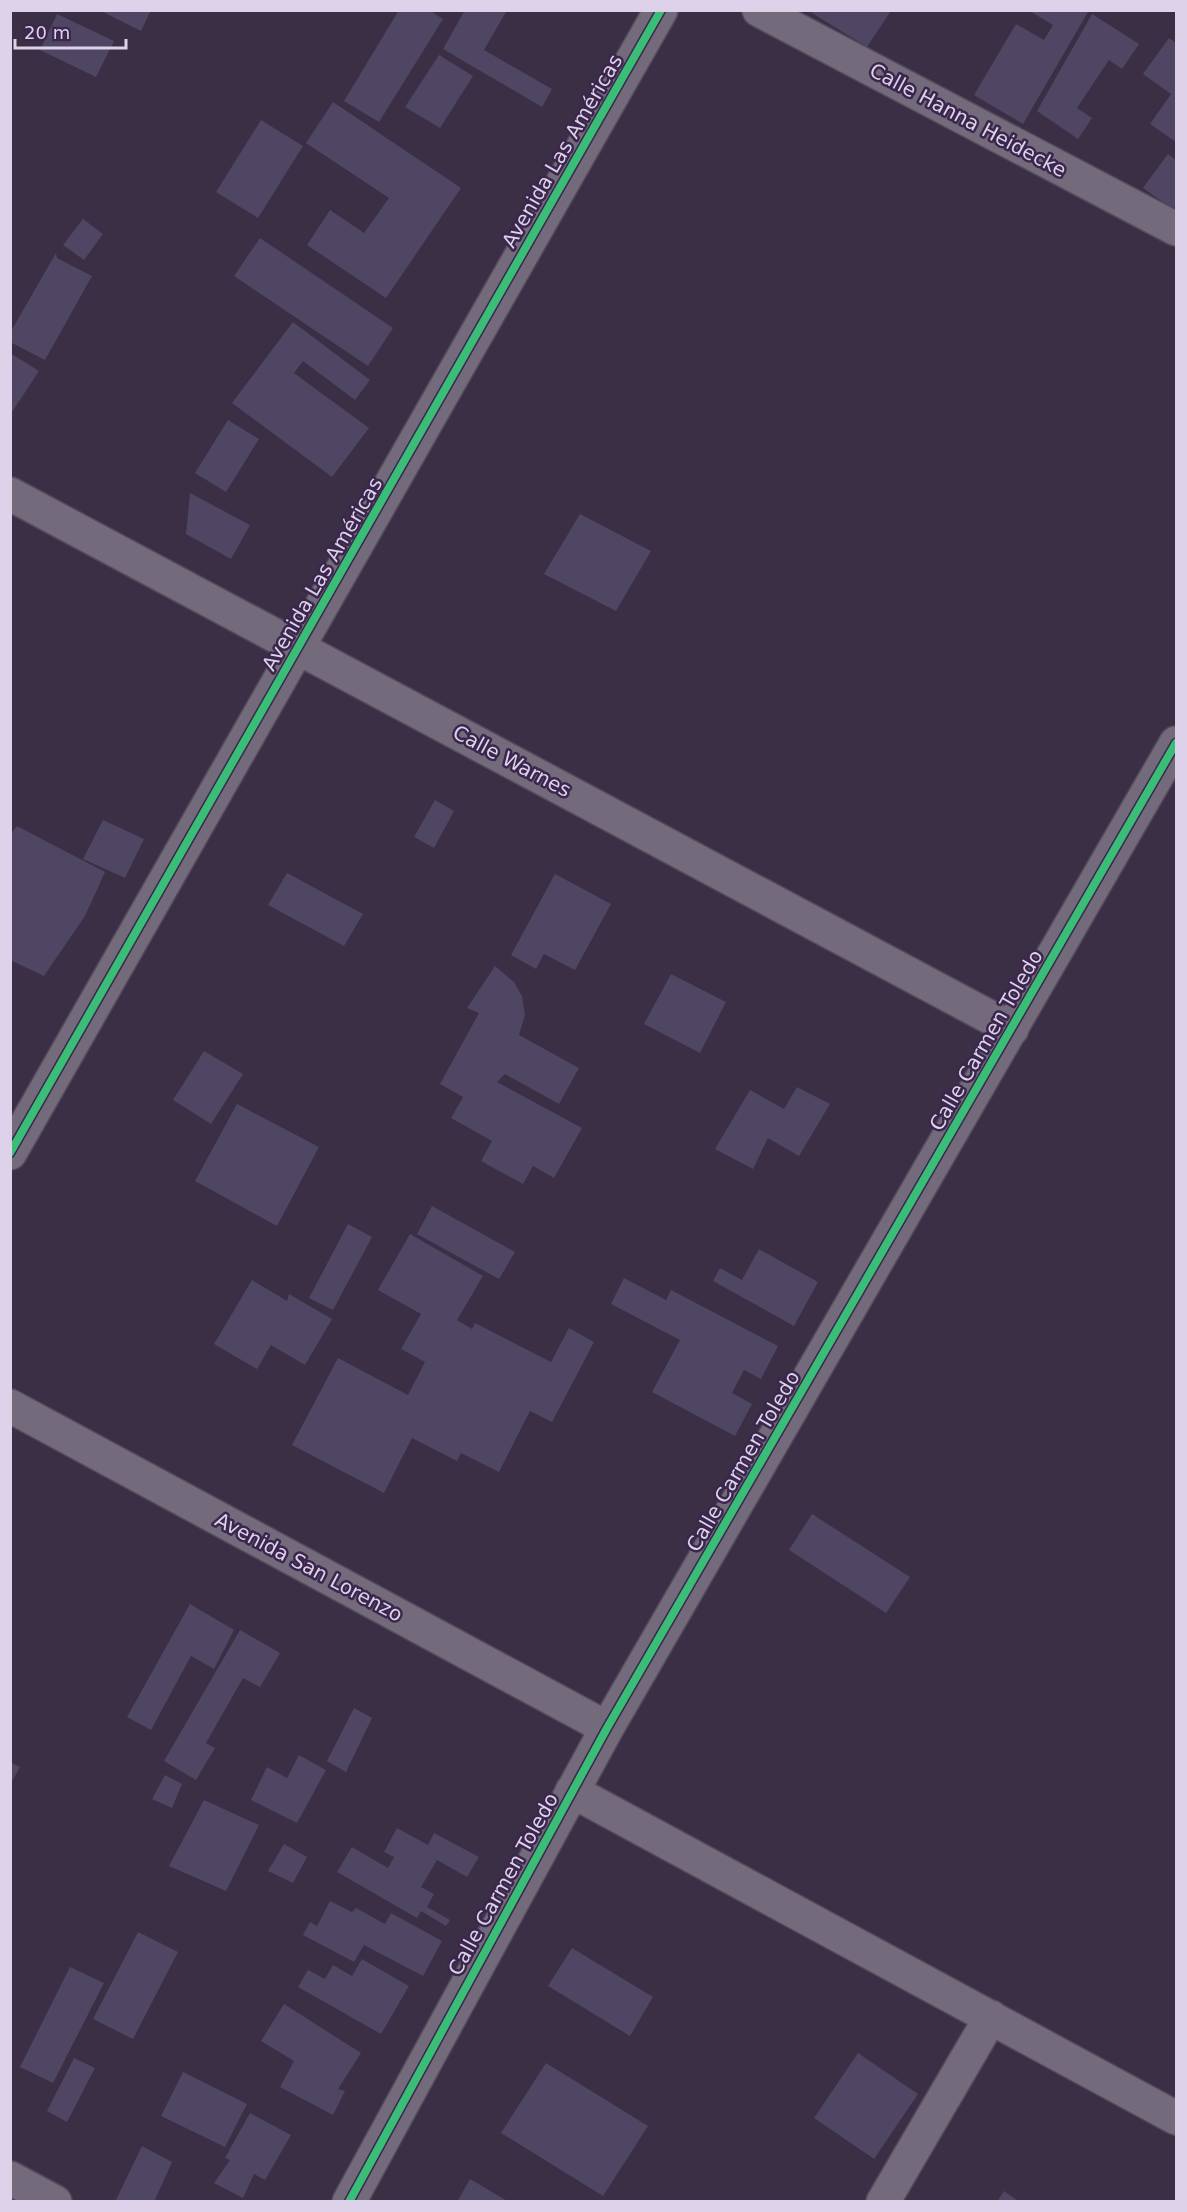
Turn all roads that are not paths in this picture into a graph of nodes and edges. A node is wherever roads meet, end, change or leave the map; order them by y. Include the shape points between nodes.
1 (661, 10) edge
2 (759, 10) edge
3 (1176, 229) edge
4 (10, 494) edge
5 (299, 647) junction
6 (1176, 743) edge
7 (1012, 1029) junction
8 (10, 1153) edge
9 (10, 1406) edge
10 (607, 1728) junction
11 (572, 1791) junction
12 (991, 2017) junction
13 (1176, 2118) edge
14 (10, 2178) edge
15 (55, 2202) edge
16 (349, 2202) edge
17 (883, 2202) edge

1 - 5 street, Avenida Las Américas
2 - 3 street, Calle Hanna Heidecke
4 - 5 street, Calle Warnes
5 - 7 street, Calle Warnes
5 - 8 street, Avenida Las Américas
6 - 7 street, Calle Carmen Toledo
7 - 10 street, Calle Carmen Toledo
9 - 10 street, Avenida San Lorenzo
10 - 11 street, Calle Carmen Toledo
11 - 12 street
11 - 16 street, Calle Carmen Toledo
12 - 13 street
12 - 17 street
14 - 15 street

